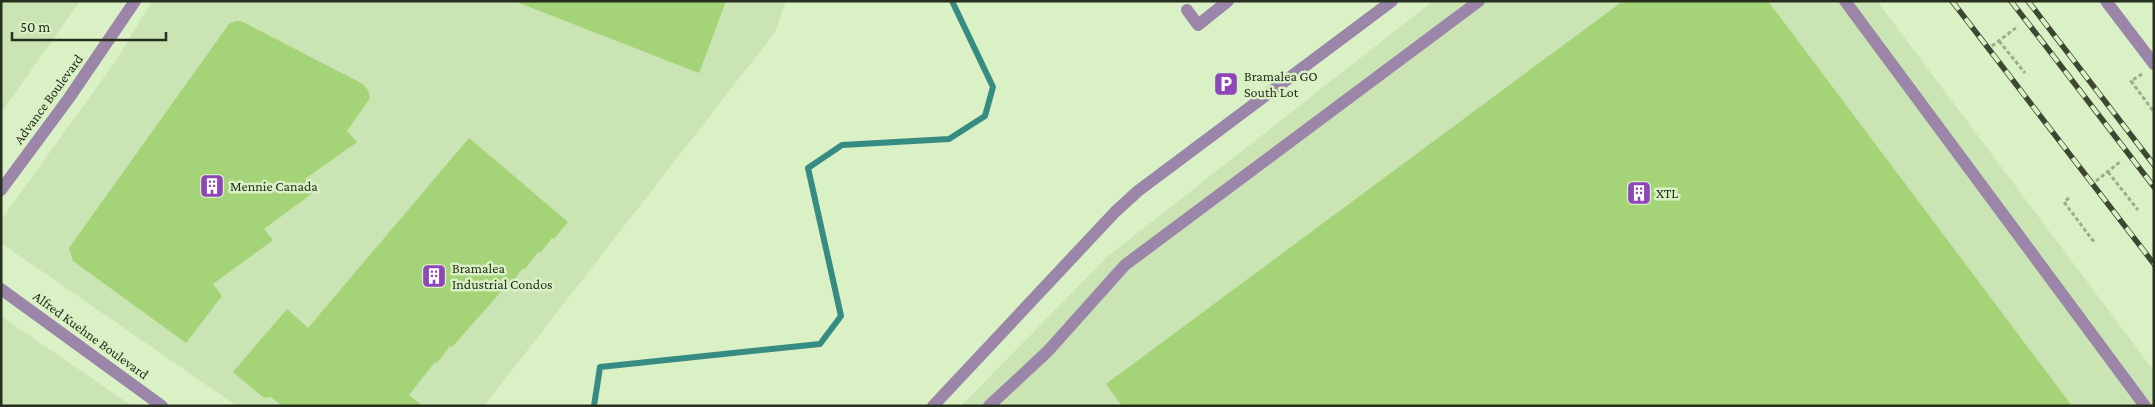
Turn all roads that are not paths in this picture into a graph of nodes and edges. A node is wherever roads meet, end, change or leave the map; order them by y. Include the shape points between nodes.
1 (135, 1) edge
2 (1228, 1) edge
3 (1392, 1) edge
4 (1478, 1) edge
5 (1845, 1) edge
6 (2106, 1) edge
7 (1187, 10) dead end
8 (2150, 67) edge
9 (1, 190) edge
10 (1, 289) edge
11 (162, 406) edge
12 (933, 406) edge
13 (989, 406) edge
14 (2145, 406) edge

1 - 9 street, Advance Boulevard
2 - 7 street via 1198,25
3 - 12 street via 1138,191
4 - 13 street via 1125,265 1048,351
5 - 14 street
6 - 8 street
10 - 11 street, Alfred Kuehne Boulevard

